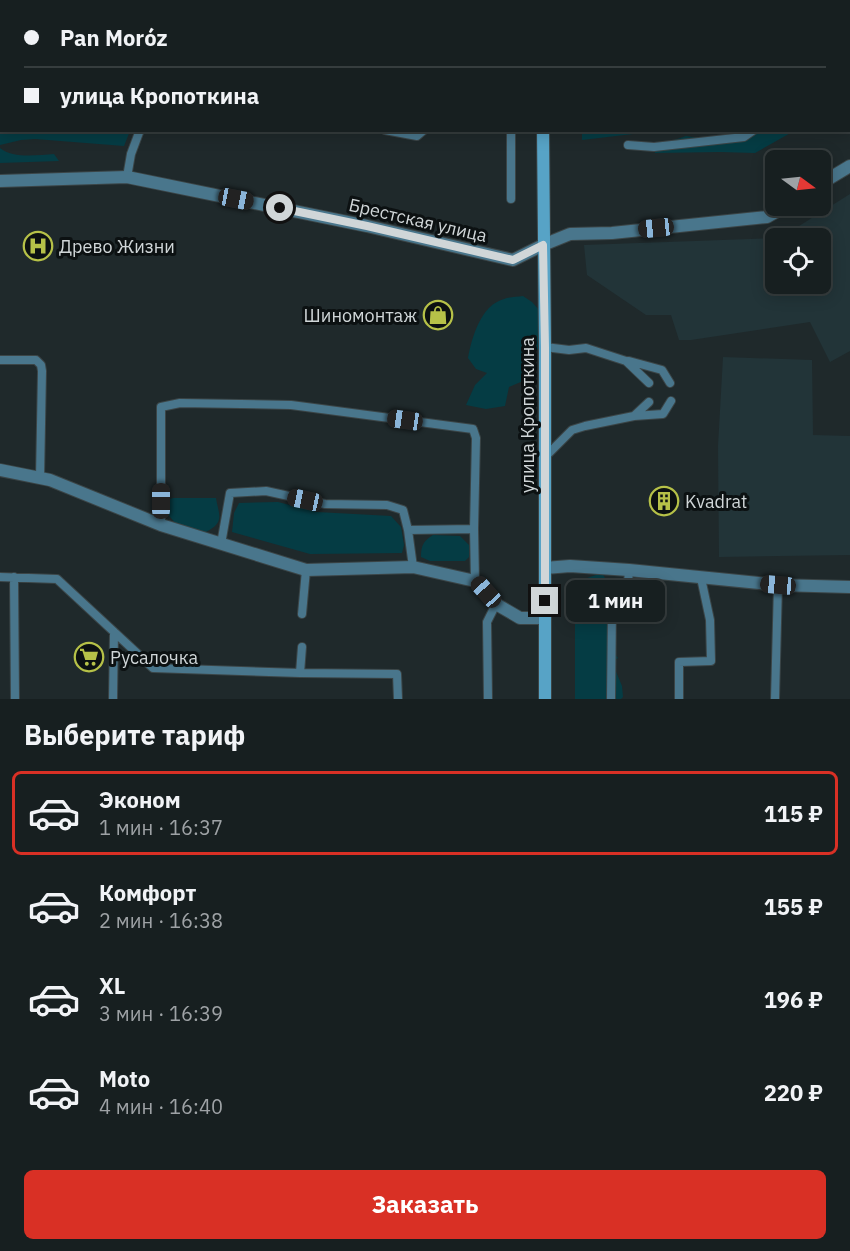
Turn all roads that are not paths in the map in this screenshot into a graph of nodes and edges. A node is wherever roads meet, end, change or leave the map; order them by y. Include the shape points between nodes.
1 (139, 132) edge
2 (396, 132) edge
3 (422, 132) edge
4 (511, 132) edge
5 (543, 132) edge
6 (751, 132) edge
7 (628, 145) dead end
8 (850, 166) edge
9 (127, 177) junction
10 (831, 177) edge
11 (0, 181) edge
12 (511, 199) dead end
13 (769, 216) edge
14 (543, 245) junction
15 (545, 347) junction
16 (0, 360) edge
17 (626, 361) junction
18 (649, 383) dead end
19 (670, 383) dead end
20 (671, 401) dead end
21 (649, 402) dead end
22 (634, 416) junction
23 (544, 458) junction
24 (0, 470) edge
25 (40, 478) junction
26 (161, 525) junction
27 (474, 529) junction
28 (408, 530) junction
29 (221, 544) junction
30 (413, 567) junction
31 (545, 568) junction
32 (306, 570) junction
33 (629, 570) junction
34 (14, 577) junction
35 (0, 578) edge
36 (701, 578) junction
37 (475, 581) junction
38 (778, 585) junction
39 (850, 587) edge
40 (496, 604) junction
41 (302, 614) dead end
42 (545, 618) junction
43 (114, 632) junction
44 (302, 646) dead end
45 (300, 673) junction
46 (15, 699) edge
47 (113, 699) edge
48 (398, 699) edge
49 (488, 699) edge
50 (545, 699) edge
51 (611, 699) edge
52 (679, 699) edge
53 (775, 699) edge

1 - 9 lane via 130,154
2 - 3 lane via 417,136
4 - 12 lane
5 - 14 main road, улица Кропоткина
6 - 7 lane via 744,137 654,147
8 - 10 street
9 - 11 street, Брестская улица
9 - 14 street, Брестская улица via 513,260
13 - 14 street, Брестская улица via 570,234
14 - 15 main road, улица Кропоткина
15 - 17 lane via 586,348
15 - 23 main road, улица Кропоткина
16 - 25 lane via 36,360 41,365
17 - 18 lane
17 - 19 lane via 662,370
20 - 22 lane via 663,414
21 - 22 lane
22 - 23 lane via 572,430
23 - 31 main road, улица Кропоткина
24 - 25 street
25 - 26 street
26 - 27 lane via 161,407 180,403 291,405 473,429
26 - 29 street
27 - 28 lane
27 - 37 lane
28 - 29 lane via 403,510 387,505 325,504 266,491 230,493
28 - 30 lane
29 - 32 street
30 - 32 street
30 - 37 street
31 - 33 street
31 - 42 main road, улица Кропоткина
32 - 41 lane
33 - 36 street
33 - 51 lane via 627,596 612,608
34 - 35 lane
34 - 43 lane via 57,579
34 - 46 lane
36 - 38 street
36 - 52 lane via 710,620 711,661 679,662
37 - 40 street
38 - 39 street
38 - 53 lane
40 - 42 street via 520,618
40 - 49 lane via 487,622
42 - 50 main road, улица Кропоткина
43 - 45 lane via 153,668
43 - 47 lane
44 - 45 lane
45 - 48 lane via 398,674

